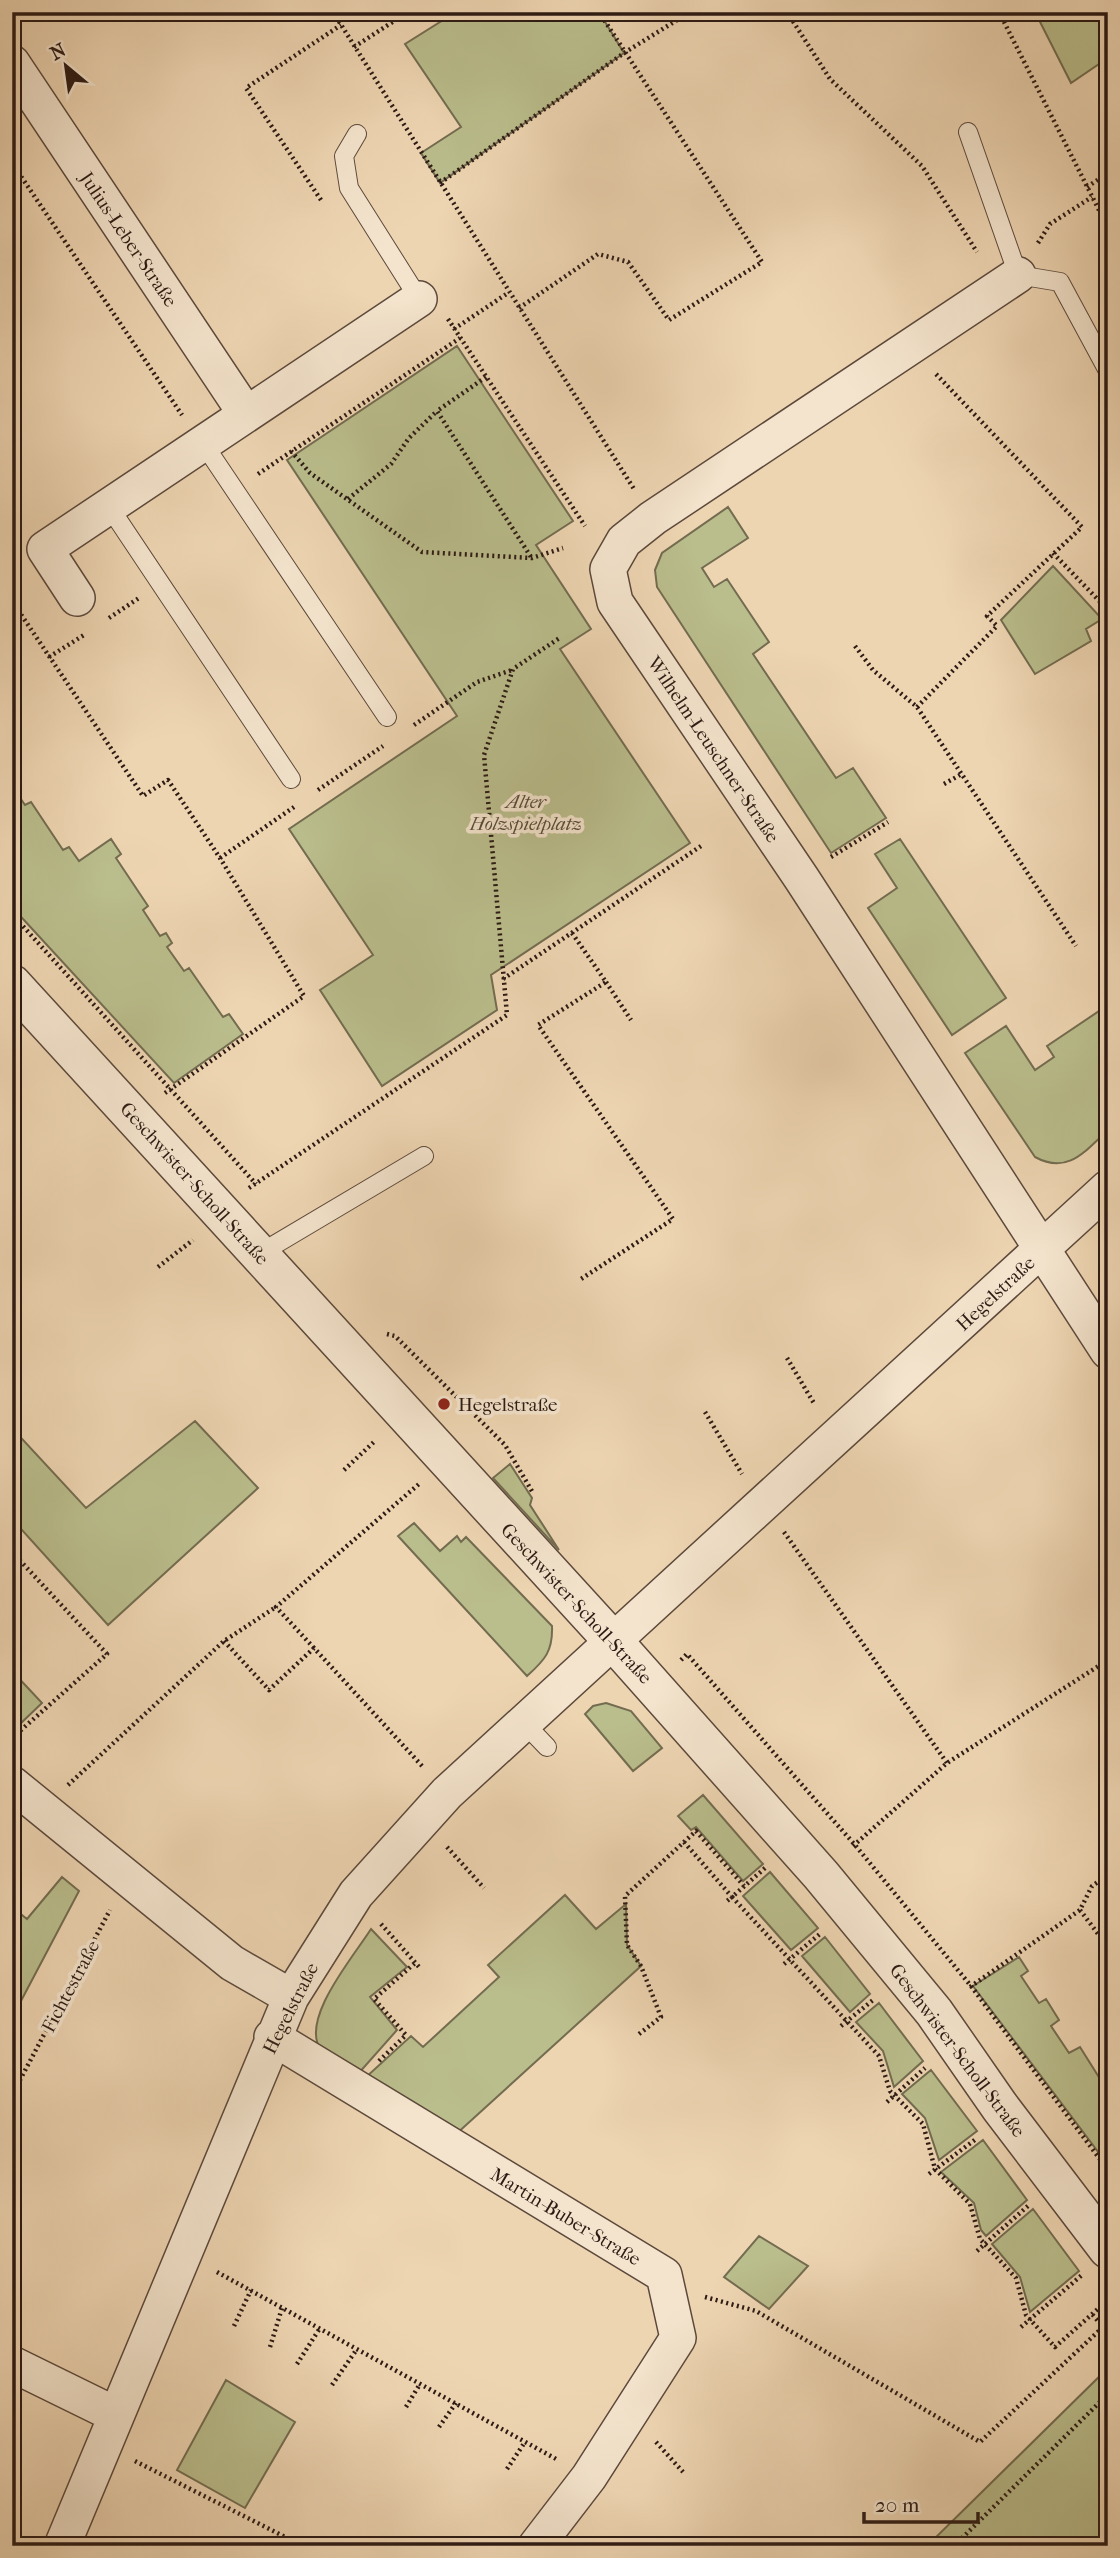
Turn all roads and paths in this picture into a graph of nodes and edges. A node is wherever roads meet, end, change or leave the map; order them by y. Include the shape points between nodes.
1 (333, 12) edge
2 (408, 12) edge
3 (600, 12) edge
4 (690, 12) edge
5 (788, 12) edge
6 (999, 12) edge
7 (341, 25) junction
8 (354, 47) junction
9 (624, 54) junction
10 (12, 63) edge
11 (246, 88) dead end
12 (968, 132) dead end
13 (358, 134) dead end
14 (12, 163) edge
15 (1108, 173) edge
16 (440, 183) junction
17 (1087, 187) junction
18 (1092, 197) junction
19 (1108, 228) edge
20 (1018, 275) junction
21 (508, 293) junction
22 (419, 299) junction
23 (519, 309) junction
24 (454, 329) junction
25 (460, 338) junction
26 (912, 347) junction
27 (1108, 371) edge
28 (486, 377) junction
29 (437, 411) junction
30 (246, 414) junction
31 (191, 435) junction
32 (291, 450) junction
33 (252, 478) dead end
34 (636, 492) dead end
35 (348, 499) junction
36 (108, 505) junction
37 (585, 526) dead end
38 (563, 548) dead end
39 (1053, 553) junction
40 (532, 558) junction
41 (77, 598) dead end
42 (12, 601) edge
43 (1108, 610) edge
44 (561, 637) dead end
45 (855, 646) dead end
46 (513, 669) junction
47 (917, 706) junction
48 (387, 718) dead end
49 (410, 728) dead end
50 (388, 743) dead end
51 (960, 775) junction
52 (291, 779) dead end
53 (944, 784) dead end
54 (315, 792) dead end
55 (305, 799) dead end
56 (888, 822) dead end
57 (701, 846) dead end
58 (220, 858) junction
59 (825, 862) dead end
60 (12, 914) edge
61 (572, 933) junction
62 (1076, 946) dead end
63 (503, 979) junction
64 (606, 982) junction
65 (12, 984) edge
66 (631, 1020) dead end
67 (172, 1089) junction
68 (133, 1115) junction
69 (424, 1156) dead end
70 (256, 1184) junction
71 (1108, 1188) edge
72 (218, 1210) junction
73 (195, 1239) dead end
74 (1043, 1247) junction
75 (258, 1254) junction
76 (158, 1267) dead end
77 (581, 1279) dead end
78 (378, 1332) dead end
79 (1108, 1351) edge
80 (787, 1358) dead end
81 (705, 1412) dead end
82 (819, 1412) dead end
83 (383, 1434) dead end
84 (446, 1459) junction
85 (344, 1470) dead end
86 (746, 1480) dead end
87 (539, 1502) dead end
88 (781, 1528) dead end
89 (12, 1552) edge
90 (276, 1607) junction
91 (224, 1641) junction
92 (613, 1641) junction
93 (314, 1648) junction
94 (1108, 1660) edge
95 (12, 1738) edge
96 (947, 1763) junction
97 (12, 1784) edge
98 (447, 1793) junction
99 (43, 1811) junction
100 (441, 1841) dead end
101 (684, 1842) junction
102 (821, 1875) junction
103 (1108, 1875) edge
104 (756, 1877) dead end
105 (128, 1878) junction
106 (744, 1886) junction
107 (484, 1888) dead end
108 (729, 1899) junction
109 (1080, 1910) junction
110 (374, 1916) dead end
111 (827, 1928) dead end
112 (1108, 1947) edge
113 (790, 1959) junction
114 (415, 1963) junction
115 (784, 1964) dead end
116 (420, 1968) dead end
117 (1108, 1971) edge
118 (1101, 1976) dead end
119 (879, 1995) dead end
120 (291, 1997) junction
121 (934, 2011) junction
122 (847, 2021) junction
123 (841, 2026) dead end
124 (639, 2034) dead end
125 (272, 2037) junction
126 (933, 2061) dead end
127 (355, 2087) junction
128 (12, 2095) edge
129 (895, 2096) junction
130 (887, 2102) dead end
131 (986, 2131) dead end
132 (935, 2169) junction
133 (929, 2174) dead end
134 (1037, 2199) dead end
135 (984, 2244) junction
136 (977, 2251) dead end
137 (186, 2254) junction
138 (1098, 2259) edge
139 (667, 2286) junction
140 (251, 2290) junction
141 (1108, 2300) edge
142 (282, 2308) junction
143 (1092, 2314) junction
144 (1030, 2320) junction
145 (234, 2326) dead end
146 (1021, 2327) dead end
147 (320, 2328) junction
148 (270, 2347) dead end
149 (357, 2349) junction
150 (12, 2364) edge
151 (297, 2364) dead end
152 (420, 2384) junction
153 (332, 2385) dead end
154 (1108, 2394) edge
155 (456, 2403) junction
156 (406, 2407) dead end
157 (439, 2427) dead end
158 (110, 2430) junction
159 (652, 2437) dead end
160 (525, 2442) junction
161 (507, 2469) dead end
162 (683, 2472) dead end
163 (589, 2477) junction
164 (62, 2546) edge
165 (303, 2546) edge
166 (536, 2546) edge
167 (954, 2546) edge

1 - 7 path
2 - 8 path
3 - 9 path
4 - 9 path
5 - 20 path via 830,79 922,166 982,260
6 - 17 path
7 - 8 path
7 - 11 path
8 - 16 path
9 - 16 path
9 - 23 path via 762,262 668,320 628,261 598,254
10 - 30 street, Julius-Leber-Straße
12 - 20 lane
13 - 22 lane via 344,156 349,188
14 - 31 path
15 - 17 path
16 - 21 path
17 - 18 path
18 - 19 path
18 - 20 path via 1050,224
20 - 26 street, Wilhelm-Leuschner-Straße
20 - 27 lane via 1060,282
21 - 23 path
21 - 24 path
22 - 24 path via 430,291
22 - 30 street
23 - 34 path
24 - 25 path
25 - 28 path
25 - 32 path
26 - 39 path via 1082,527
26 - 74 street, Wilhelm-Leuschner-Straße via 653,518 624,541 608,569 614,602
28 - 29 path
28 - 37 path
29 - 35 path via 391,464
29 - 40 path
30 - 31 street
31 - 36 street
31 - 48 lane
32 - 33 path
32 - 35 path via 310,473
35 - 40 path via 422,552
36 - 41 street via 45,549
36 - 52 lane
38 - 40 path
39 - 43 path
39 - 47 path via 987,615 997,626
42 - 58 path via 143,796 168,780
44 - 46 path
45 - 47 path via 873,670
46 - 49 path via 477,682
46 - 63 path via 484,755
47 - 51 path
50 - 54 path
51 - 53 path
51 - 62 path
55 - 58 path
56 - 59 path
57 - 61 path
58 - 67 path via 304,996
60 - 67 path
61 - 63 path
61 - 64 path
63 - 70 path via 507,1015
64 - 66 path
64 - 77 path via 538,1025 673,1219
65 - 68 street, Geschwister-Scholl-Straße
67 - 68 path
67 - 70 path
68 - 72 street, Geschwister-Scholl-Straße
69 - 75 lane
70 - 72 path
71 - 74 street, Hegelstraße
72 - 75 street, Geschwister-Scholl-Straße
73 - 76 path
74 - 79 street, Wilhelm-Leuschner-Straße
74 - 92 street, Hegelstraße
75 - 84 street, Geschwister-Scholl-Straße
78 - 87 path via 395,1336 505,1445
80 - 82 path
81 - 86 path
83 - 85 path
84 - 90 path
84 - 92 street, Geschwister-Scholl-Straße
88 - 96 path
89 - 95 path via 107,1654
90 - 91 path
90 - 93 path
91 - 93 path via 269,1690
91 - 99 path via 90,1762
92 - 98 street, Hegelstraße via 536,1735
92 - 102 street, Geschwister-Scholl-Straße
93 - 98 path
94 - 96 path
96 - 102 path
97 - 99 street
98 - 120 street, Hegelstraße via 356,1894
99 - 105 street
100 - 107 path
101 - 106 path via 696,1831
101 - 108 path
101 - 124 path via 625,1896 627,1945 641,1966 661,2017
102 - 121 street, Geschwister-Scholl-Straße
103 - 109 path via 1093,1886
104 - 106 path
105 - 120 street via 232,1963
105 - 128 path, Fichtestraße
106 - 108 path
108 - 113 path
109 - 112 path
109 - 121 path
110 - 114 path
111 - 113 path
113 - 115 path
113 - 122 path
114 - 116 path
114 - 127 path via 374,1999 406,2035
117 - 118 path
119 - 122 path
120 - 125 street, Hegelstraße
121 - 138 street, Geschwister-Scholl-Straße
122 - 123 path
122 - 129 path via 880,2056
125 - 127 street, Martin-Buber-Straße
125 - 137 street, Hegelstraße
126 - 129 path
127 - 139 street, Martin-Buber-Straße via 664,2275
129 - 130 path
129 - 132 path via 923,2124
131 - 132 path
132 - 133 path
132 - 135 path via 970,2204
134 - 135 path
135 - 136 path
135 - 144 path via 1016,2278
137 - 140 path
137 - 158 street, Hegelstraße
138 - 144 path
139 - 143 path via 756,2311 980,2442 1103,2327
139 - 163 street via 678,2338
140 - 142 path
140 - 145 path
141 - 143 path
142 - 147 path
142 - 148 path
143 - 144 path via 1055,2347
144 - 146 path
147 - 149 path
147 - 151 path
149 - 152 path
149 - 153 path
150 - 158 street
152 - 155 path
152 - 156 path
154 - 167 path
155 - 157 path
155 - 160 path
158 - 164 street, Hegelstraße
158 - 165 path
159 - 162 path
160 - 161 path
160 - 163 path
163 - 166 street

